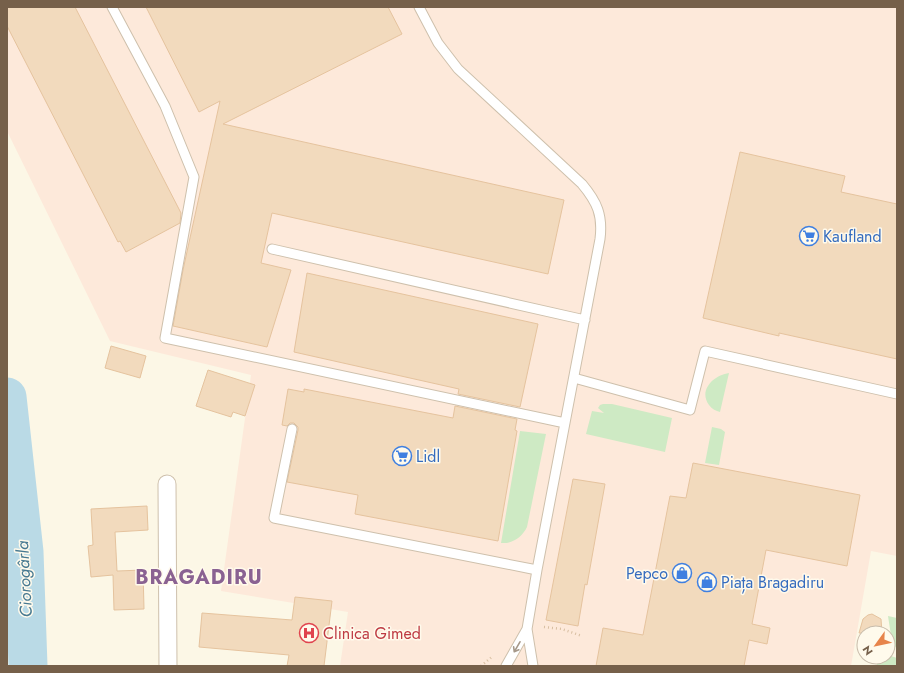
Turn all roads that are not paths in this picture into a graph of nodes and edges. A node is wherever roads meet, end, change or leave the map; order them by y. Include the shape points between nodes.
1 (112, 7) edge
2 (419, 7) edge
3 (272, 248) dead end
4 (585, 320) junction
5 (574, 378) junction
6 (897, 394) edge
7 (565, 424) junction
8 (292, 429) dead end
9 (167, 484) dead end
10 (537, 570) junction
11 (527, 628) junction
12 (168, 666) edge
13 (506, 666) edge
14 (533, 666) edge

1 - 7 lane via 165,106 194,178 165,338
2 - 4 lane via 438,43 458,69 582,184 596,204 602,224
3 - 4 lane
4 - 5 lane
5 - 6 lane via 690,410 705,352
5 - 7 lane
7 - 10 lane
8 - 10 lane via 274,518
9 - 12 street
10 - 11 lane
11 -> 13 lane
11 - 14 lane

